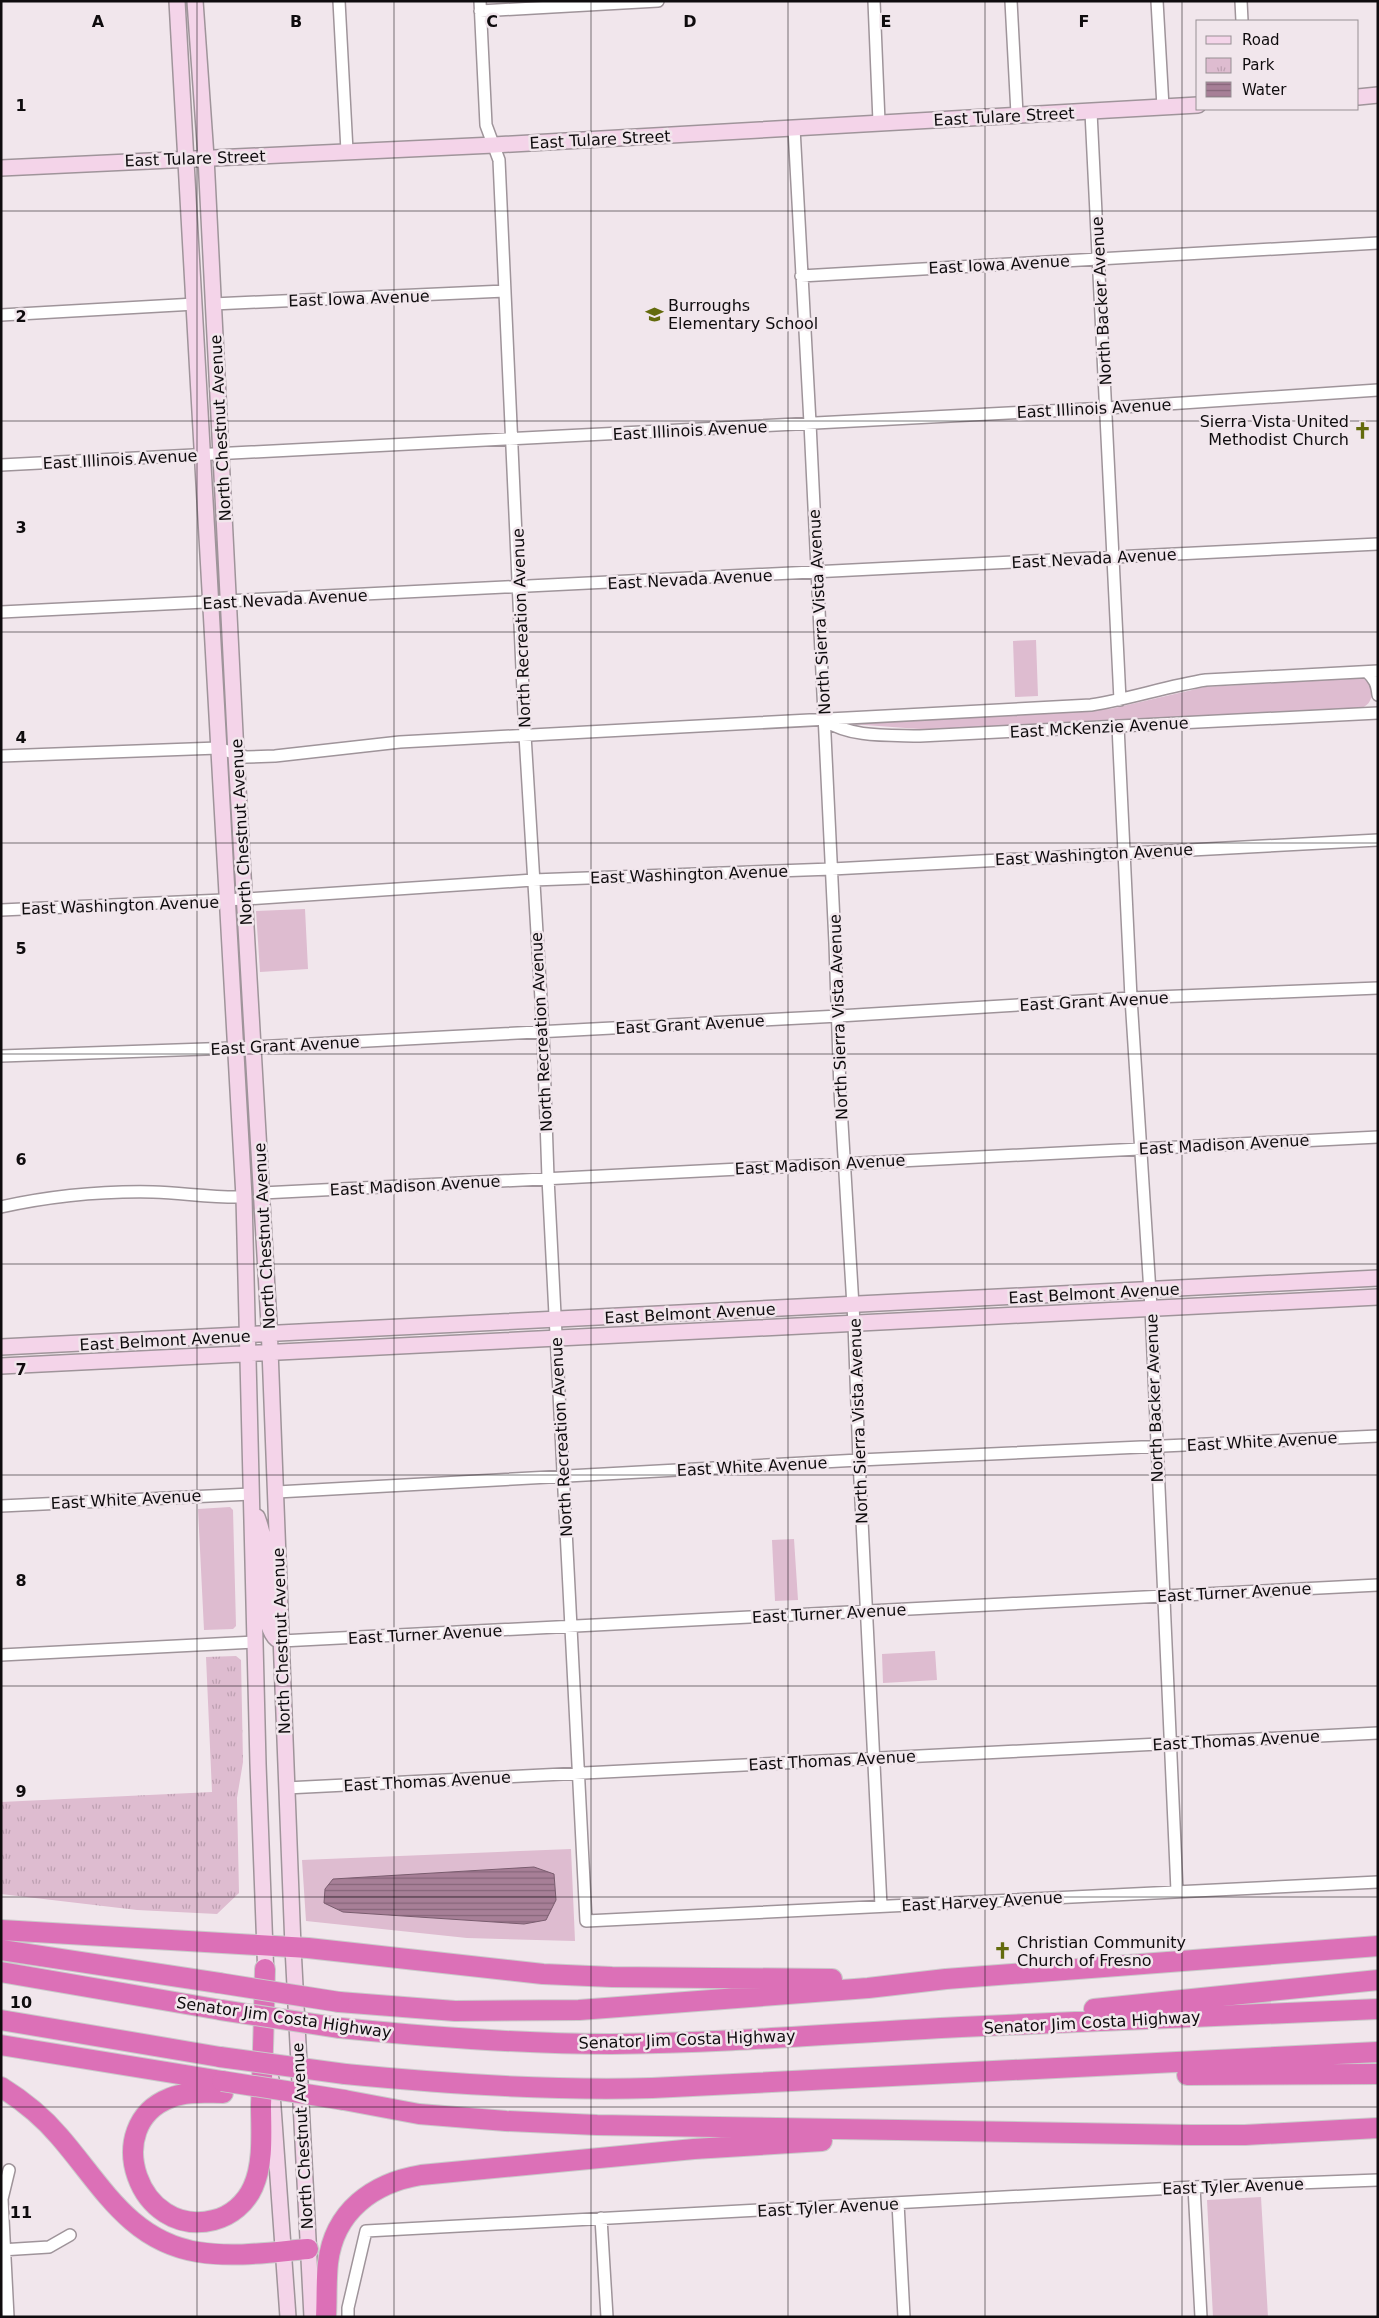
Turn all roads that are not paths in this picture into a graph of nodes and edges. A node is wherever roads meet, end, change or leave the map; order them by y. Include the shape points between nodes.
1 (177, 1) edge
2 (195, 1) edge
3 (339, 1) edge
4 (658, 1) edge
5 (874, 1) edge
6 (1010, 1) edge
7 (1158, 1) edge
8 (1240, 1) edge
9 (480, 6) edge
10 (1242, 20) edge
11 (1378, 95) edge
12 (1359, 96) edge
13 (1196, 105) edge
14 (1163, 107) junction
15 (1091, 112) junction
16 (1017, 114) junction
17 (879, 122) junction
18 (794, 128) junction
19 (494, 145) junction
20 (347, 151) junction
21 (206, 157) junction
22 (187, 158) junction
23 (1, 168) edge
24 (1378, 243) edge
25 (1100, 258) junction
26 (801, 276) junction
27 (505, 291) junction
28 (195, 304) junction
29 (213, 304) junction
30 (1, 315) edge
31 (217, 378) junction
32 (1378, 390) edge
33 (1106, 408) junction
34 (810, 423) junction
35 (513, 439) junction
36 (221, 455) junction
37 (203, 456) junction
38 (1, 465) edge
39 (1378, 544) edge
40 (1114, 556) junction
41 (817, 572) junction
42 (520, 587) junction
43 (229, 602) junction
44 (210, 603) junction
45 (1, 612) edge
46 (1372, 671) edge
47 (1378, 695) edge
48 (1378, 699) edge
49 (1120, 700) junction
50 (1374, 713) edge
51 (824, 720) junction
52 (1118, 726) junction
53 (525, 735) junction
54 (218, 748) junction
55 (236, 754) junction
56 (1, 756) edge
57 (1378, 840) edge
58 (1124, 852) junction
59 (832, 869) junction
60 (533, 880) junction
61 (245, 899) junction
62 (227, 900) junction
63 (1, 910) edge
64 (1378, 988) edge
65 (1131, 998) junction
66 (839, 1016) junction
67 (543, 1032) junction
68 (253, 1047) junction
69 (235, 1048) junction
70 (1, 1056) edge
71 (1378, 1137) edge
72 (1141, 1148) junction
73 (844, 1163) junction
74 (548, 1178) junction
75 (262, 1193) junction
76 (244, 1196) junction
77 (1, 1206) edge
78 (1378, 1278) edge
79 (1149, 1290) junction
80 (1378, 1297) edge
81 (853, 1305) junction
82 (1151, 1308) junction
83 (556, 1320) junction
84 (854, 1324) junction
85 (269, 1334) junction
86 (247, 1336) junction
87 (556, 1338) junction
88 (1, 1347) edge
89 (270, 1353) junction
90 (247, 1354) junction
91 (1, 1366) edge
92 (1378, 1436) edge
93 (1156, 1446) junction
94 (859, 1460) junction
95 (564, 1476) junction
96 (277, 1492) junction
97 (251, 1494) junction
98 (1, 1506) edge
99 (1378, 1585) edge
100 (1162, 1596) junction
101 (867, 1611) junction
102 (571, 1626) junction
103 (280, 1641) junction
104 (255, 1642) junction
105 (1, 1655) edge
106 (1378, 1733) edge
107 (1172, 1743) junction
108 (875, 1758) junction
109 (579, 1773) junction
110 (286, 1788) junction
111 (1378, 1882) edge
112 (1177, 1891) junction
113 (881, 1906) junction
114 (586, 1921) joint
115 (1, 1930) edge
116 (264, 1946) junction
117 (1378, 1946) edge
118 (292, 1947) junction
119 (1, 1950) edge
120 (265, 1969) junction
121 (1, 1972) edge
122 (946, 1979) junction
123 (1378, 1980) edge
124 (1378, 2009) edge
125 (1, 2020) edge
126 (950, 2028) junction
127 (1, 2045) edge
128 (1378, 2052) edge
129 (952, 2074) junction
130 (1378, 2074) edge
131 (1, 2087) edge
132 (222, 2087) junction
133 (1378, 2128) edge
134 (1076, 2134) junction
135 (9, 2170) dead end
136 (1378, 2180) edge
137 (1194, 2187) junction
138 (898, 2203) junction
139 (601, 2218) junction
140 (70, 2235) dead end
141 (308, 2249) junction
142 (3, 2250) edge
143 (282, 2251) junction
144 (8, 2317) edge
145 (288, 2317) edge
146 (312, 2317) edge
147 (326, 2317) edge
148 (348, 2317) edge
149 (606, 2317) edge
150 (904, 2317) edge
151 (1201, 2317) edge

1 - 22 main road, North Chestnut Avenue
2 - 21 main road, North Chestnut Avenue
3 - 20 street
4 - 9 street
5 - 17 street
6 - 16 street
7 - 14 street
8 - 10 street
9 - 19 street, North Recreation Avenue via 486,125
11 - 12 main road
13 - 14 main road, East Tulare Street
14 - 15 main road, East Tulare Street
15 - 16 main road, East Tulare Street
15 - 25 street, North Backer Avenue
16 - 17 main road, East Tulare Street
17 - 18 main road, East Tulare Street
18 - 19 main road, East Tulare Street
18 - 26 street, North Sierra Vista Avenue
19 - 20 main road, East Tulare Street
19 - 27 street, North Recreation Avenue via 499,160
20 - 21 main road, East Tulare Street
21 - 22 main road, East Tulare Street
21 - 29 main road, North Chestnut Avenue
22 - 23 main road, East Tulare Street
22 - 28 main road, North Chestnut Avenue
24 - 25 street, East Iowa Avenue
25 - 26 street, East Iowa Avenue
25 - 33 street, North Backer Avenue
26 - 34 street, North Sierra Vista Avenue
27 - 29 street, East Iowa Avenue
27 - 35 street, North Recreation Avenue
28 - 30 street
28 - 31 main road via 204,310 208,360
28 - 37 main road, North Chestnut Avenue
29 - 31 main road, North Chestnut Avenue
31 - 36 main road, North Chestnut Avenue
32 - 33 street, East Illinois Avenue
33 - 34 street, East Illinois Avenue
33 - 40 street, North Backer Avenue
34 - 35 street, East Illinois Avenue
34 - 41 street, North Sierra Vista Avenue
35 - 36 street, East Illinois Avenue
35 - 42 street, North Recreation Avenue
36 - 37 street, East Illinois Avenue
36 - 43 main road, North Chestnut Avenue
37 - 38 street, East Illinois Avenue
37 - 44 main road, North Chestnut Avenue
39 - 40 street, East Nevada Avenue
40 - 41 street, East Nevada Avenue
40 - 49 street, North Backer Avenue
41 - 42 street, East Nevada Avenue
41 - 51 street, North Sierra Vista Avenue
42 - 43 street, East Nevada Avenue
42 - 53 street, North Recreation Avenue
43 - 44 street, East Nevada Avenue
43 - 55 main road, North Chestnut Avenue
44 - 45 street, East Nevada Avenue
44 - 54 main road, North Chestnut Avenue
46 - 47 street
46 - 49 street, East McKenzie Avenue via 1206,680
48 - 50 street
49 - 51 street, East McKenzie Avenue via 1091,705
50 - 52 street, East McKenzie Avenue
51 - 52 street, East McKenzie Avenue via 839,730 920,736
51 - 53 street, East McKenzie Avenue
51 - 59 street, North Sierra Vista Avenue
52 - 58 street, North Backer Avenue
53 - 55 street, East McKenzie Avenue via 400,742 275,756
53 - 60 street, North Recreation Avenue
54 - 55 street
54 - 56 street
54 - 62 main road, North Chestnut Avenue
55 - 61 main road, North Chestnut Avenue
57 - 58 street, East Washington Avenue
58 - 59 street, East Washington Avenue
58 - 65 street, North Backer Avenue
59 - 60 street, East Washington Avenue
59 - 66 street, North Sierra Vista Avenue
60 - 61 street, East Washington Avenue
60 - 67 street, North Recreation Avenue
61 - 62 street, East Washington Avenue
61 - 68 main road, North Chestnut Avenue
62 - 63 street, East Washington Avenue
62 - 69 main road, North Chestnut Avenue
64 - 65 street, East Grant Avenue
65 - 66 street, East Grant Avenue
65 - 72 street, North Backer Avenue
66 - 67 street, East Grant Avenue
66 - 73 street, North Sierra Vista Avenue
67 - 68 street, East Grant Avenue
67 - 74 street, North Recreation Avenue
68 - 69 street, East Grant Avenue
68 - 75 main road, North Chestnut Avenue
69 - 70 street, East Grant Avenue
69 - 76 main road, North Chestnut Avenue
71 - 72 street, East Madison Avenue
72 - 73 street, East Madison Avenue
72 - 79 street, North Backer Avenue
73 - 74 street, East Madison Avenue
73 - 81 street, North Sierra Vista Avenue
74 - 75 street, East Madison Avenue
74 - 83 street, North Recreation Avenue
75 - 85 main road, North Chestnut Avenue
76 - 77 street via 212,1198 150,1192 55,1196
76 - 86 main road, North Chestnut Avenue
78 - 79 main road, East Belmont Avenue
79 - 81 main road, East Belmont Avenue
79 - 82 street, North Backer Avenue
80 - 82 main road, East Belmont Avenue
81 - 83 main road, East Belmont Avenue
81 - 84 street, North Sierra Vista Avenue
82 - 84 main road, East Belmont Avenue
82 - 93 street, North Backer Avenue
83 - 85 main road, East Belmont Avenue
83 - 87 street, North Recreation Avenue
84 - 87 main road, East Belmont Avenue
84 - 94 street, North Sierra Vista Avenue
85 - 86 main road, East Belmont Avenue
85 - 89 main road, North Chestnut Avenue
86 - 88 main road, East Belmont Avenue
86 - 90 main road, North Chestnut Avenue
87 - 89 main road, East Belmont Avenue
87 - 95 street, North Recreation Avenue
89 - 90 main road, East Belmont Avenue
89 - 96 main road, North Chestnut Avenue
90 - 91 main road, East Belmont Avenue
90 - 97 main road, North Chestnut Avenue
92 - 93 street, East White Avenue
93 - 94 street, East White Avenue
93 - 100 street, North Backer Avenue
94 - 95 street, East White Avenue
94 - 101 street, North Sierra Vista Avenue
95 - 96 street, East White Avenue
95 - 102 street, North Recreation Avenue
96 - 103 main road, North Chestnut Avenue
97 - 98 street, East White Avenue
97 - 103 main road via 264,1541 267,1622 271,1635
97 - 104 main road, North Chestnut Avenue
99 - 100 street, East Turner Avenue
100 - 101 street, East Turner Avenue
100 - 107 street, North Backer Avenue
101 - 102 street, East Turner Avenue
101 - 108 street, North Sierra Vista Avenue
102 - 103 street, East Turner Avenue
102 - 109 street, North Recreation Avenue
103 - 110 main road, North Chestnut Avenue
104 - 105 street
104 - 116 main road, North Chestnut Avenue
106 - 107 street, East Thomas Avenue
107 - 108 street, East Thomas Avenue
107 - 112 street, North Backer Avenue
108 - 109 street, East Thomas Avenue
108 - 113 street, North Sierra Vista Avenue
109 - 110 street, East Thomas Avenue
109 - 114 street, North Recreation Avenue
110 - 118 main road, North Chestnut Avenue
111 - 112 street, East Harvey Avenue
112 - 113 street, East Harvey Avenue
113 - 114 street, East Harvey Avenue
115 - 116 highway
116 - 118 highway
116 - 120 main road, North Chestnut Avenue
117 - 122 highway
118 - 122 highway via 552,1975
118 - 141 main road, North Chestnut Avenue
119 - 122 highway, bridge via 339,2002 455,2012 579,2010
120 - 132 highway via 257,2176 248,2196 230,2213 201,2222 182,2220 155,2205 141,2188 134,2171 135,2141 148,2115 164,2101
120 - 143 main road, North Chestnut Avenue
121 - 126 highway, Senator Jim Costa Highway, bridge via 340,2028 454,2038 611,2044
123 - 126 highway via 1114,2006
124 - 126 highway, Senator Jim Costa Highway
125 - 129 highway, bridge via 220,2057 345,2074 479,2086 596,2090
127 - 132 highway
128 - 129 highway
129 - 130 highway
131 - 143 highway via 49,2125 123,2215 151,2235 184,2249 207,2254
132 - 134 highway, bridge via 419,2114 506,2121
133 - 134 highway via 1246,2135
134 - 147 highway via 783,2142 407,2178 378,2188 346,2216 334,2239 328,2262
135 - 142 street via 2,2199
136 - 137 street, East Tyler Avenue
137 - 138 street, East Tyler Avenue
137 - 151 street
138 - 139 street, East Tyler Avenue
138 - 150 street
139 - 148 street, East Tyler Avenue via 366,2231
139 - 149 street
140 - 142 street via 49,2247
141 - 143 highway
141 - 146 main road, North Chestnut Avenue
142 - 144 street
143 - 145 main road, North Chestnut Avenue

